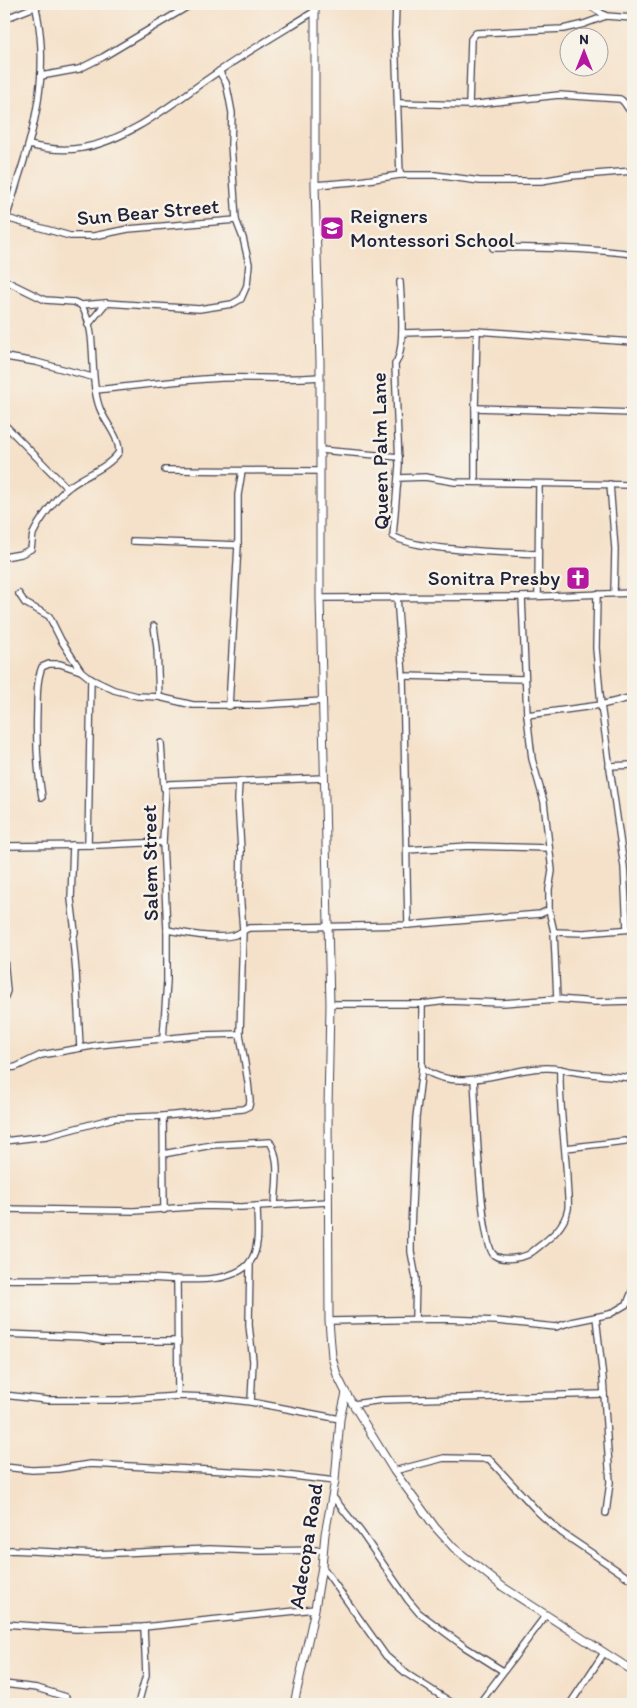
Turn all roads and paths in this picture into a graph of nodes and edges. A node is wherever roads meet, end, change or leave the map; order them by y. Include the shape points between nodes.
1 (38, 4) edge
2 (192, 4) edge
3 (396, 4) edge
4 (587, 4) edge
5 (315, 7) edge
6 (606, 16) junction
7 (4, 18) edge
8 (633, 18) edge
9 (219, 71) junction
10 (41, 76) junction
11 (398, 103) junction
12 (469, 105) junction
13 (633, 113) edge
14 (29, 145) junction
15 (633, 171) edge
16 (400, 175) junction
17 (315, 185) junction
18 (5, 220) edge
19 (236, 220) junction
20 (493, 248) dead end
21 (633, 254) edge
22 (4, 280) edge
23 (400, 282) dead end
24 (106, 303) junction
25 (81, 304) junction
26 (88, 325) junction
27 (477, 331) junction
28 (402, 333) junction
29 (633, 342) edge
30 (6, 356) dead end
31 (92, 377) junction
32 (320, 377) junction
33 (95, 390) junction
34 (474, 408) junction
35 (633, 413) edge
36 (4, 424) edge
37 (320, 450) junction
38 (399, 457) junction
39 (165, 470) dead end
40 (242, 471) junction
41 (320, 471) junction
42 (398, 478) junction
43 (475, 481) junction
44 (539, 484) junction
45 (610, 484) junction
46 (633, 485) edge
47 (68, 488) junction
48 (133, 542) dead end
49 (238, 545) junction
50 (538, 554) junction
51 (4, 557) edge
52 (614, 593) junction
53 (633, 593) edge
54 (19, 594) dead end
55 (597, 594) junction
56 (538, 596) junction
57 (397, 597) junction
58 (522, 597) junction
59 (320, 598) junction
60 (154, 626) dead end
61 (81, 671) junction
62 (403, 676) junction
63 (91, 679) junction
64 (525, 679) junction
65 (159, 697) junction
66 (633, 697) edge
67 (322, 701) junction
68 (601, 705) junction
69 (229, 706) junction
70 (528, 715) junction
71 (161, 743) dead end
72 (633, 764) edge
73 (609, 766) junction
74 (324, 778) junction
75 (239, 781) junction
76 (164, 790) junction
77 (42, 797) dead end
78 (163, 842) junction
79 (72, 845) junction
80 (88, 845) junction
81 (4, 846) edge
82 (549, 848) junction
83 (407, 850) junction
84 (548, 910) junction
85 (408, 925) junction
86 (329, 927) junction
87 (630, 929) edge
88 (167, 930) junction
89 (243, 930) junction
90 (554, 932) junction
91 (4, 958) edge
92 (4, 999) edge
93 (557, 999) junction
94 (633, 1001) edge
95 (330, 1004) junction
96 (422, 1004) junction
97 (240, 1034) junction
98 (163, 1039) junction
99 (80, 1047) junction
100 (4, 1068) edge
101 (422, 1068) junction
102 (560, 1069) junction
103 (633, 1078) edge
104 (474, 1080) junction
105 (163, 1116) junction
106 (4, 1141) edge
107 (624, 1141) dead end
108 (566, 1148) junction
109 (163, 1154) junction
110 (328, 1202) junction
111 (275, 1205) junction
112 (257, 1206) junction
113 (4, 1209) edge
114 (164, 1210) junction
115 (250, 1262) junction
116 (4, 1279) edge
117 (177, 1279) junction
118 (633, 1289) edge
119 (596, 1317) junction
120 (415, 1319) junction
121 (329, 1321) junction
122 (4, 1334) edge
123 (178, 1341) junction
124 (346, 1393) junction
125 (604, 1394) junction
126 (4, 1395) edge
127 (178, 1396) junction
128 (251, 1402) junction
129 (354, 1404) junction
130 (340, 1419) junction
131 (4, 1467) edge
132 (394, 1471) junction
133 (335, 1481) junction
134 (333, 1497) junction
135 (606, 1513) dead end
136 (323, 1550) junction
137 (4, 1551) edge
138 (322, 1566) junction
139 (633, 1581) edge
140 (315, 1609) junction
141 (546, 1615) junction
142 (4, 1624) edge
143 (144, 1627) junction
144 (604, 1652) junction
145 (503, 1671) junction
146 (633, 1672) edge
147 (4, 1684) edge
148 (65, 1704) edge
149 (138, 1704) edge
150 (294, 1704) edge
151 (454, 1704) edge
152 (479, 1704) edge
153 (570, 1704) edge

1 - 7 street
1 - 10 street
2 - 10 street via 79,69
3 - 11 street
4 - 6 street
5 - 9 street
5 - 17 street
6 - 8 street
6 - 12 street via 563,28 476,32 471,39
9 - 14 street via 152,117 112,138 82,148
9 - 19 street via 226,84 232,113
10 - 14 street
11 - 12 street
11 - 16 street
12 - 13 street via 559,95 620,99
14 - 18 street
15 - 16 street via 541,181 480,181 435,175
16 - 17 street
17 - 32 street
18 - 19 street, Sun Bear Street via 70,236
19 - 24 street via 249,264 247,285 241,299 232,304 199,309
20 - 21 street via 549,247
22 - 25 street via 45,300
23 - 28 street, Queen Palm Lane
24 - 25 street
24 - 26 street
25 - 26 street
26 - 31 street
27 - 28 street
27 - 29 street
27 - 34 street
28 - 38 street, Queen Palm Lane via 399,360 395,364
30 - 31 street
31 - 33 street
32 - 33 street via 219,378
32 - 37 street
33 - 47 street via 119,452
34 - 35 street
34 - 43 street
36 - 47 street
37 - 38 street
37 - 41 street
38 - 42 street, Queen Palm Lane
39 - 40 street
40 - 41 street
40 - 49 street via 238,495
41 - 59 street
42 - 43 street
42 - 50 street, Queen Palm Lane via 393,536 398,539 457,549
43 - 44 street
44 - 45 street
44 - 50 street
45 - 46 street
45 - 52 street via 615,549
47 - 51 street via 42,518 33,535 31,549
48 - 49 street
49 - 69 street
50 - 56 street
52 - 53 street
52 - 55 street
54 - 61 street via 26,603 49,616
55 - 56 street
55 - 68 street via 596,648
56 - 58 street
57 - 58 street
57 - 59 street
57 - 62 street
58 - 64 street
59 - 67 street
60 - 65 street
61 - 63 street
61 - 77 street via 49,664 40,671 37,750
62 - 64 street
62 - 83 street
63 - 65 street via 114,690
63 - 80 street
64 - 70 street
65 - 69 street via 193,705
66 - 68 street
67 - 69 street
67 - 74 street
68 - 70 street
68 - 73 street
70 - 82 street via 532,759 544,802
71 - 76 street
72 - 73 street
73 - 87 street
74 - 75 street, Salem Street
74 - 86 street
75 - 76 street, Salem Street via 169,784
75 - 89 street
76 - 78 street, Salem Street
78 - 80 street
78 - 88 street, Salem Street
79 - 80 street
79 - 81 street
79 - 99 street via 71,899
82 - 83 street via 469,846
82 - 84 street via 552,872
83 - 85 street
84 - 85 street via 540,914
84 - 90 street
85 - 86 street
86 - 89 street
86 - 95 street
87 - 90 street
88 - 89 street via 218,935
88 - 98 street, Salem Street
89 - 97 street
90 - 93 street
91 - 92 street via 7,990
93 - 94 street
93 - 96 street
95 - 96 street
95 - 110 street
96 - 101 street
97 - 98 street
97 - 105 street via 250,1101 247,1108
98 - 99 street
99 - 100 street via 41,1055 16,1067
101 - 104 street via 438,1077
101 - 120 street via 416,1118 411,1227 416,1278
102 - 103 street
102 - 104 street via 532,1069
102 - 108 street
104 - 108 street via 484,1217 490,1248 496,1256 529,1255 565,1220 568,1207
105 - 106 street via 114,1118 47,1136
105 - 109 street
107 - 108 street
109 - 111 street via 212,1145 270,1142 277,1164
109 - 114 street
110 - 111 street
110 - 121 street
111 - 112 street
112 - 114 street
112 - 115 street via 256,1250
113 - 114 street
115 - 117 street via 218,1278
115 - 128 street
116 - 117 street
117 - 123 street
118 - 119 street via 627,1304 610,1314
119 - 120 street via 556,1327 497,1321
119 - 125 street
120 - 121 street
121 - 124 street via 332,1358
122 - 123 street via 82,1337 103,1341
123 - 127 street
124 - 129 street
124 - 130 street, Adecopa Road
125 - 129 street via 382,1400
125 - 135 street via 610,1482
126 - 127 street via 47,1400
127 - 128 street
128 - 130 street
129 - 132 street
130 - 133 street, Adecopa Road
131 - 133 street via 32,1470 90,1464 268,1473
132 - 139 street via 444,1458 488,1459 538,1513
132 - 141 street via 454,1548
133 - 134 street, Adecopa Road
134 - 136 street, Adecopa Road
134 - 145 street via 419,1613
136 - 137 street via 210,1549 95,1554
136 - 138 street, Adecopa Road
138 - 140 street, Adecopa Road
138 - 151 street via 386,1656 407,1674
140 - 143 street
140 - 150 street, Adecopa Road
141 - 144 street
141 - 145 street
142 - 143 street via 76,1629
143 - 149 street via 146,1674
144 - 146 street
144 - 153 street
145 - 152 street
147 - 148 street via 38,1688 66,1697

